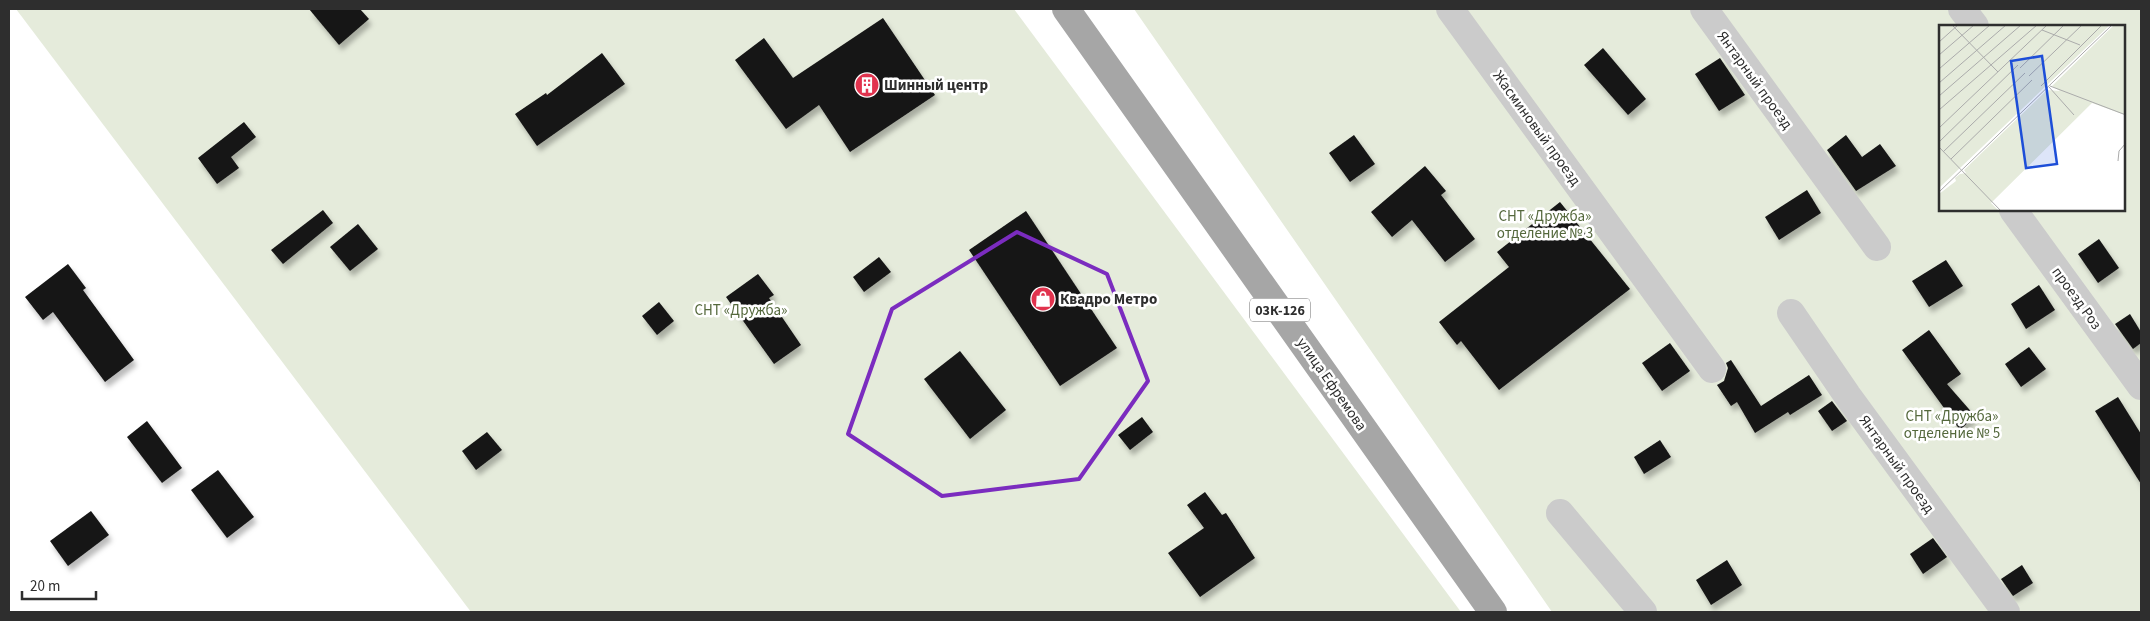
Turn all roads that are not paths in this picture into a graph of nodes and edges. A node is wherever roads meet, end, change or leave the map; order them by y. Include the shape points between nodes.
1 (1066, 9) edge
2 (1450, 9) edge
3 (1704, 9) edge
4 (1962, 9) edge
5 (1974, 25) edge
6 (2014, 211) edge
7 (1877, 248) dead end
8 (1791, 313) dead end
9 (1712, 369) dead end
10 (2141, 386) edge
11 (1560, 513) dead end
12 (1493, 612) edge
13 (1643, 612) edge
14 (2006, 612) edge

1 - 12 main road, улица Ефремова / 03К-126
2 - 9 street, Жасминовый проезд
3 - 7 street, Янтарный проезд
4 - 5 street
6 - 10 street, проезд Роз
8 - 14 street, Янтарный проезд
11 - 13 street

